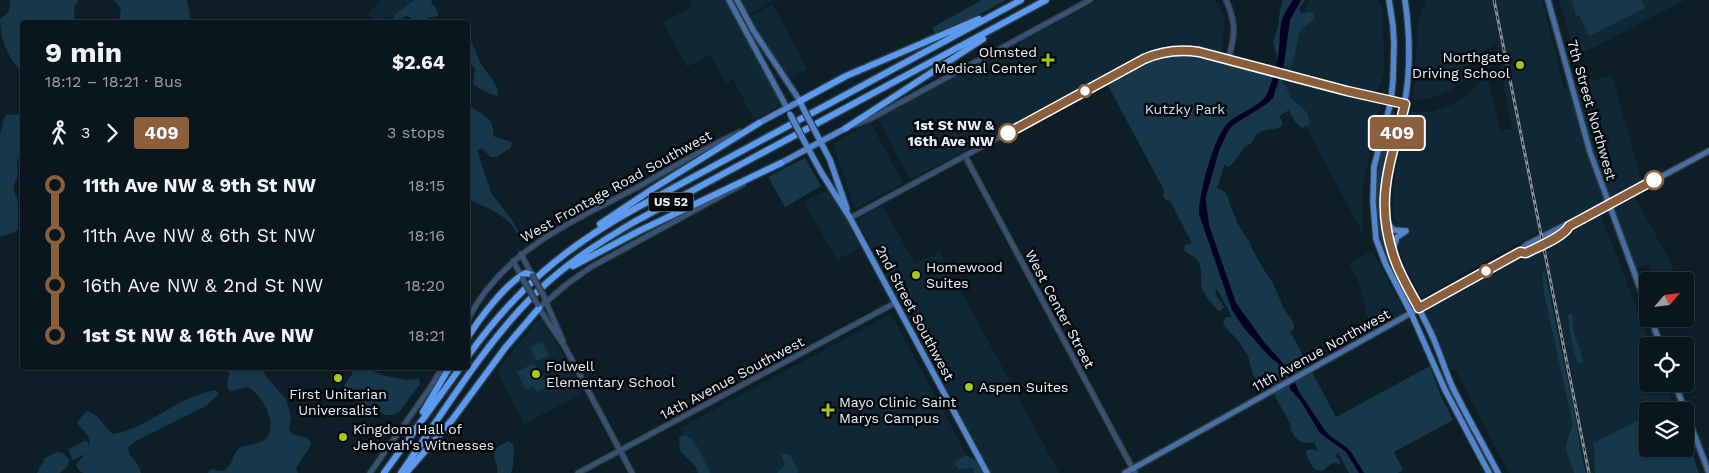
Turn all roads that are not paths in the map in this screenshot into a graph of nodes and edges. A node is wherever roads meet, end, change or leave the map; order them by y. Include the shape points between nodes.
1 (730, 0) edge
2 (737, 0) edge
3 (1021, 0) edge
4 (1046, 0) edge
5 (1090, 0) edge
6 (1226, 0) edge
7 (1389, 0) edge
8 (1405, 0) edge
9 (1548, 0) edge
10 (1005, 8) junction
11 (1011, 20) junction
12 (1228, 60) junction
13 (1391, 101) junction
14 (801, 104) junction
15 (1405, 104) junction
16 (787, 108) junction
17 (759, 123) junction
18 (846, 128) junction
19 (821, 142) junction
20 (808, 149) junction
21 (1709, 151) edge
22 (965, 156) junction
23 (781, 163) junction
24 (1608, 204) junction
25 (850, 218) junction
26 (1386, 221) junction
27 (571, 248) junction
28 (1393, 252) junction
29 (521, 254) junction
30 (512, 261) junction
31 (532, 275) junction
32 (554, 276) junction
33 (521, 277) junction
34 (1639, 286) edge
35 (545, 300) junction
36 (895, 303) junction
37 (538, 307) junction
38 (1419, 308) junction
39 (1411, 313) junction
40 (470, 316) edge
41 (470, 334) edge
42 (565, 347) junction
43 (470, 353) edge
44 (441, 370) edge
45 (448, 370) edge
46 (459, 370) edge
47 (1678, 392) edge
48 (403, 446) junction
49 (620, 450) junction
50 (1134, 471) edge
51 (370, 473) edge
52 (384, 473) edge
53 (402, 473) edge
54 (406, 473) edge
55 (578, 473) edge
56 (632, 473) edge
57 (987, 473) edge
58 (1126, 473) edge
59 (1489, 473) edge
60 (1498, 473) edge
61 (1709, 473) edge

1 - 16 main road, 2nd Street Southwest
2 - 14 main road, 2nd Street Southwest
3 - 10 highway, US 52
4 - 11 highway, US 52
5 - 18 street via 872,118
6 - 12 street via 1234,21
7 - 13 main road via 1394,44
8 - 15 main road via 1409,55
9 - 24 main road, 7th Street Northwest via 1590,152
10 - 14 highway via 865,68
10 - 27 highway, US 52 via 626,213
11 - 18 highway
11 - 32 highway, US 52 via 634,222
12 - 13 street
12 - 22 street via 1182,50 1150,56
13 - 15 street
13 - 39 main road via 1374,167 1374,221 1382,256
14 - 16 main road, West Frontage Road Southwest
14 - 19 main road, 2nd Street Southwest, bridge
15 - 26 main road via 1385,185
16 - 17 main road, West Frontage Road Southwest
16 - 20 main road, 2nd Street Southwest, bridge
17 - 27 highway via 618,211
17 - 29 street, West Frontage Road Southwest via 565,226
18 - 19 main road
19 - 20 main road
19 - 25 main road, 2nd Street Southwest
20 - 23 main road
20 - 25 main road, 2nd Street Southwest
21 - 24 main road, 11th Avenue Northwest
22 - 25 street
22 - 50 street, West Center Street
23 - 32 highway via 616,242
23 - 35 street via 592,267
24 - 34 main road, 7th Street Northwest
24 - 38 main road, 11th Avenue Northwest via 1526,245 1520,252
25 - 36 main road, 2nd Street Southwest
26 - 28 main road
26 - 28 main road via 1393,230 1406,231 1394,241
27 - 43 highway, US 52 via 517,295
28 - 38 main road
29 - 30 street, West Frontage Road Southwest
29 - 31 street
30 - 33 street
30 - 40 street, West Frontage Road Southwest via 486,289
31 - 33 highway via 528,272
31 - 35 street, bridge
32 - 53 highway, US 52 via 536,292 492,344
33 - 37 street, bridge
33 - 41 highway via 490,308
35 - 37 street
35 - 42 street
36 - 49 street, 14th Avenue Southwest
36 - 57 main road, 2nd Street Southwest
37 - 42 street
37 - 54 highway via 452,420
38 - 39 main road, 11th Avenue Northwest
38 - 60 main road via 1454,388
39 - 50 main road, 11th Avenue Northwest
39 - 59 main road via 1445,390
42 - 49 street
44 - 51 street
45 - 48 highway
46 - 48 highway
47 - 61 main road
48 - 52 highway
49 - 55 street, 14th Avenue Southwest
49 - 56 street
50 - 58 main road, 11th Avenue Northwest

